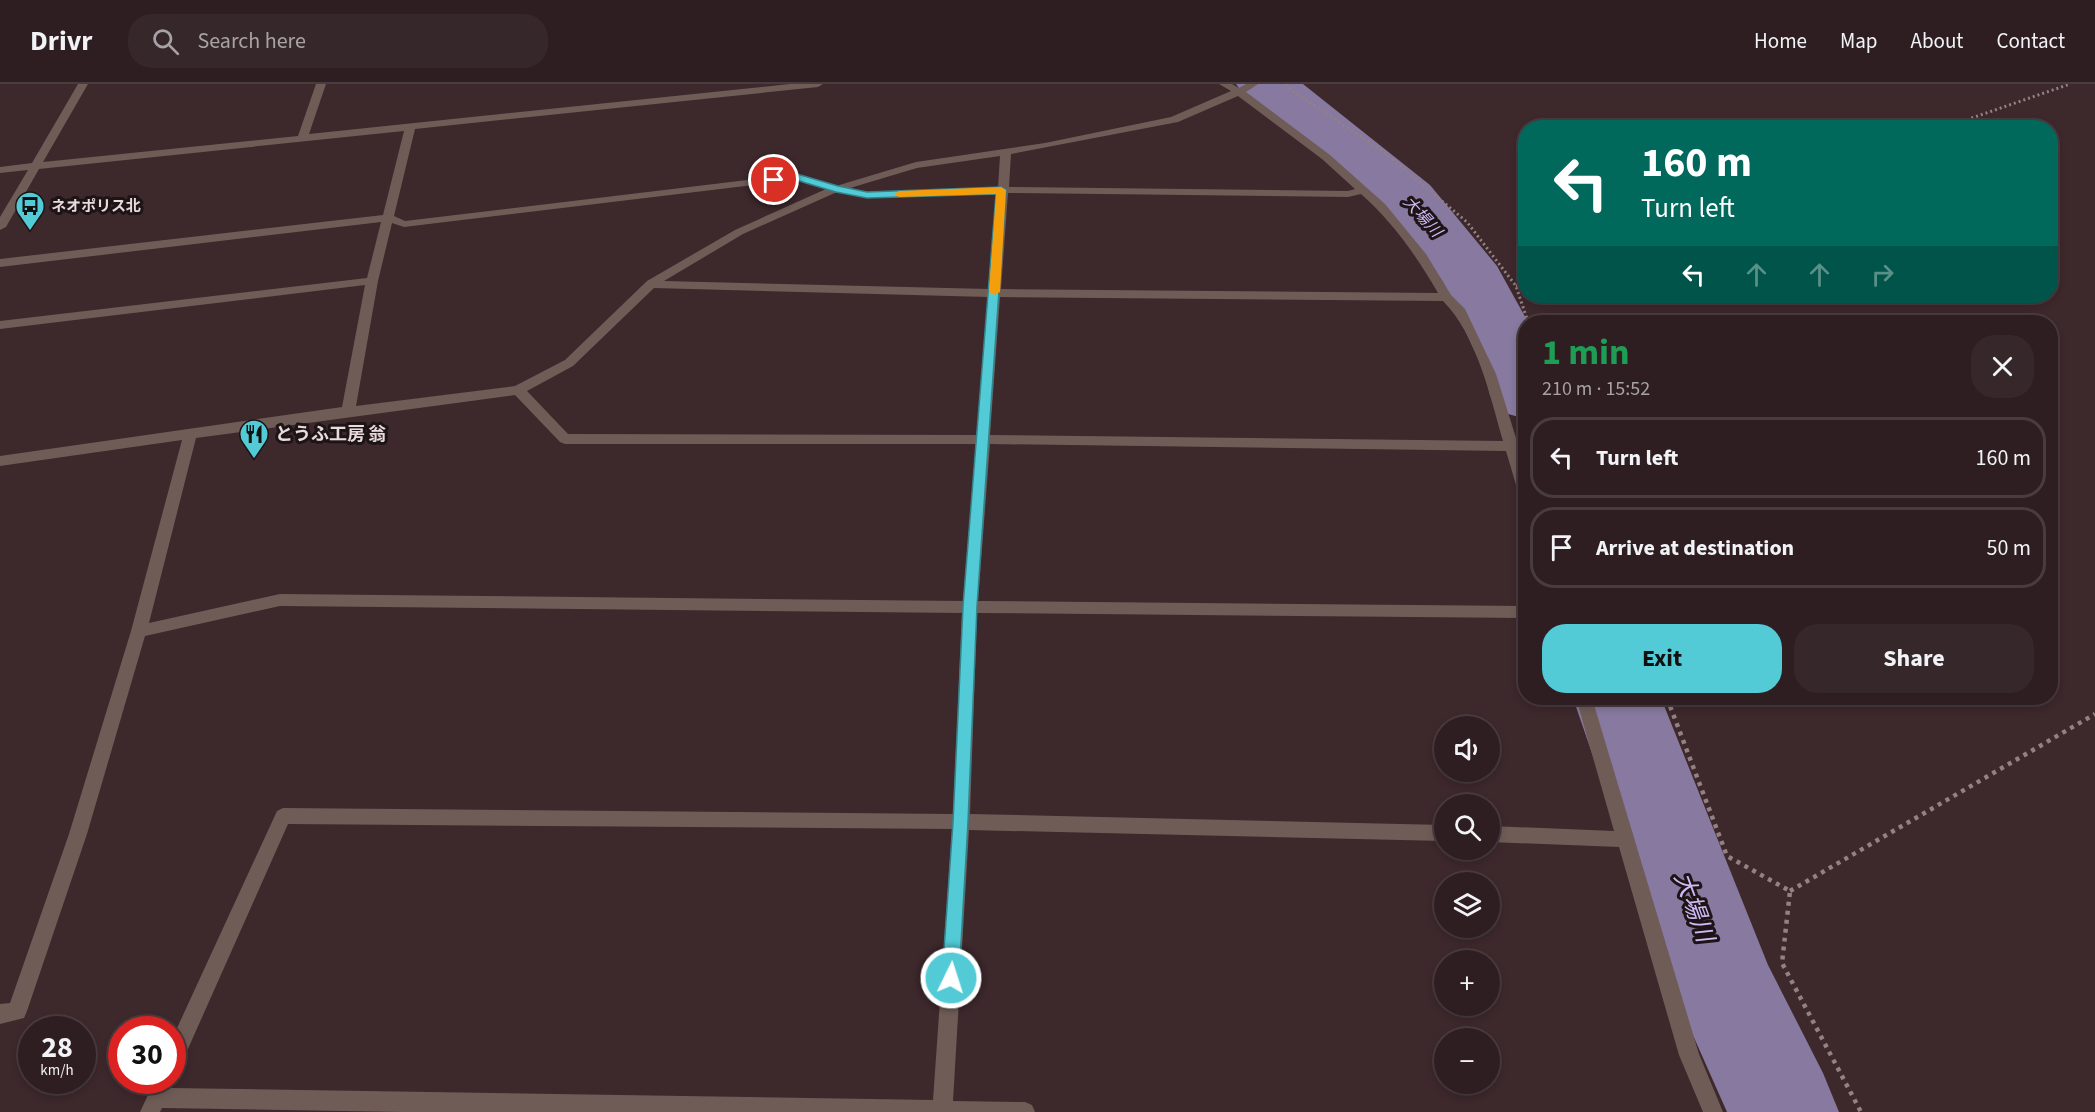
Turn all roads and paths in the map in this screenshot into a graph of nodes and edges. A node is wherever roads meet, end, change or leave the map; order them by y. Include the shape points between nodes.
1 (82, 84) edge
2 (321, 84) edge
3 (818, 84) edge
4 (1224, 84) edge
5 (1253, 84) edge
6 (1286, 84) edge
7 (2070, 84) edge
8 (1238, 91) junction
9 (1966, 120) edge
10 (410, 127) junction
11 (303, 137) junction
12 (1006, 152) junction
13 (35, 166) junction
14 (0, 170) edge
15 (836, 189) junction
16 (1001, 190) junction
17 (1363, 190) junction
18 (388, 218) junction
19 (0, 226) edge
20 (0, 264) edge
21 (372, 281) junction
22 (651, 284) junction
23 (1516, 286) joint
24 (1518, 292) edge
25 (994, 293) junction
26 (1446, 297) junction
27 (0, 325) edge
28 (518, 390) junction
29 (348, 411) junction
30 (190, 433) junction
31 (984, 440) junction
32 (1511, 446) junction
33 (0, 461) edge
34 (1518, 469) edge
35 (970, 606) junction
36 (1518, 612) edge
37 (139, 632) junction
38 (1586, 705) edge
39 (1670, 705) edge
40 (2095, 714) edge
41 (961, 822) junction
42 (1434, 833) edge
43 (1500, 834) edge
44 (1626, 839) junction
45 (1790, 891) junction
46 (0, 1014) edge
47 (186, 1031) edge
48 (157, 1097) edge
49 (942, 1112) edge
50 (1025, 1112) edge
51 (1713, 1112) edge
52 (1861, 1112) edge

1 - 13 street
2 - 11 street
3 - 10 street
4 - 8 street
5 - 8 street
6 - 23 path via 1381,150 1467,222
7 - 9 path
8 - 12 street via 1174,120
8 - 17 street
10 - 11 street
10 - 18 street
11 - 13 street
12 - 15 street via 916,165
12 - 16 street
13 - 14 street
13 - 19 street
15 - 16 street via 867,195
15 - 18 street via 797,177 404,224
15 - 22 street via 739,232
16 - 17 street via 1348,194
16 - 25 street
17 - 26 street via 1422,256
18 - 20 street
18 - 21 street
21 - 27 street
21 - 29 street
22 - 25 street
22 - 28 street via 569,363
23 - 24 path
25 - 26 street
25 - 31 street
26 - 32 street via 1461,312 1490,374
28 - 29 street
28 - 31 street via 565,440
29 - 30 street
30 - 33 street
30 - 37 street
31 - 32 street
31 - 35 street
32 - 34 street
35 - 36 street
35 - 37 street via 280,600
35 - 41 street
37 - 46 street via 78,834 17,1011
38 - 44 street
39 - 45 path via 1726,856
40 - 45 path
41 - 42 street
41 - 47 street via 283,816
41 - 49 street
43 - 44 street
44 - 51 street via 1689,1055
45 - 52 path via 1782,963
48 - 49 street
49 - 50 street

